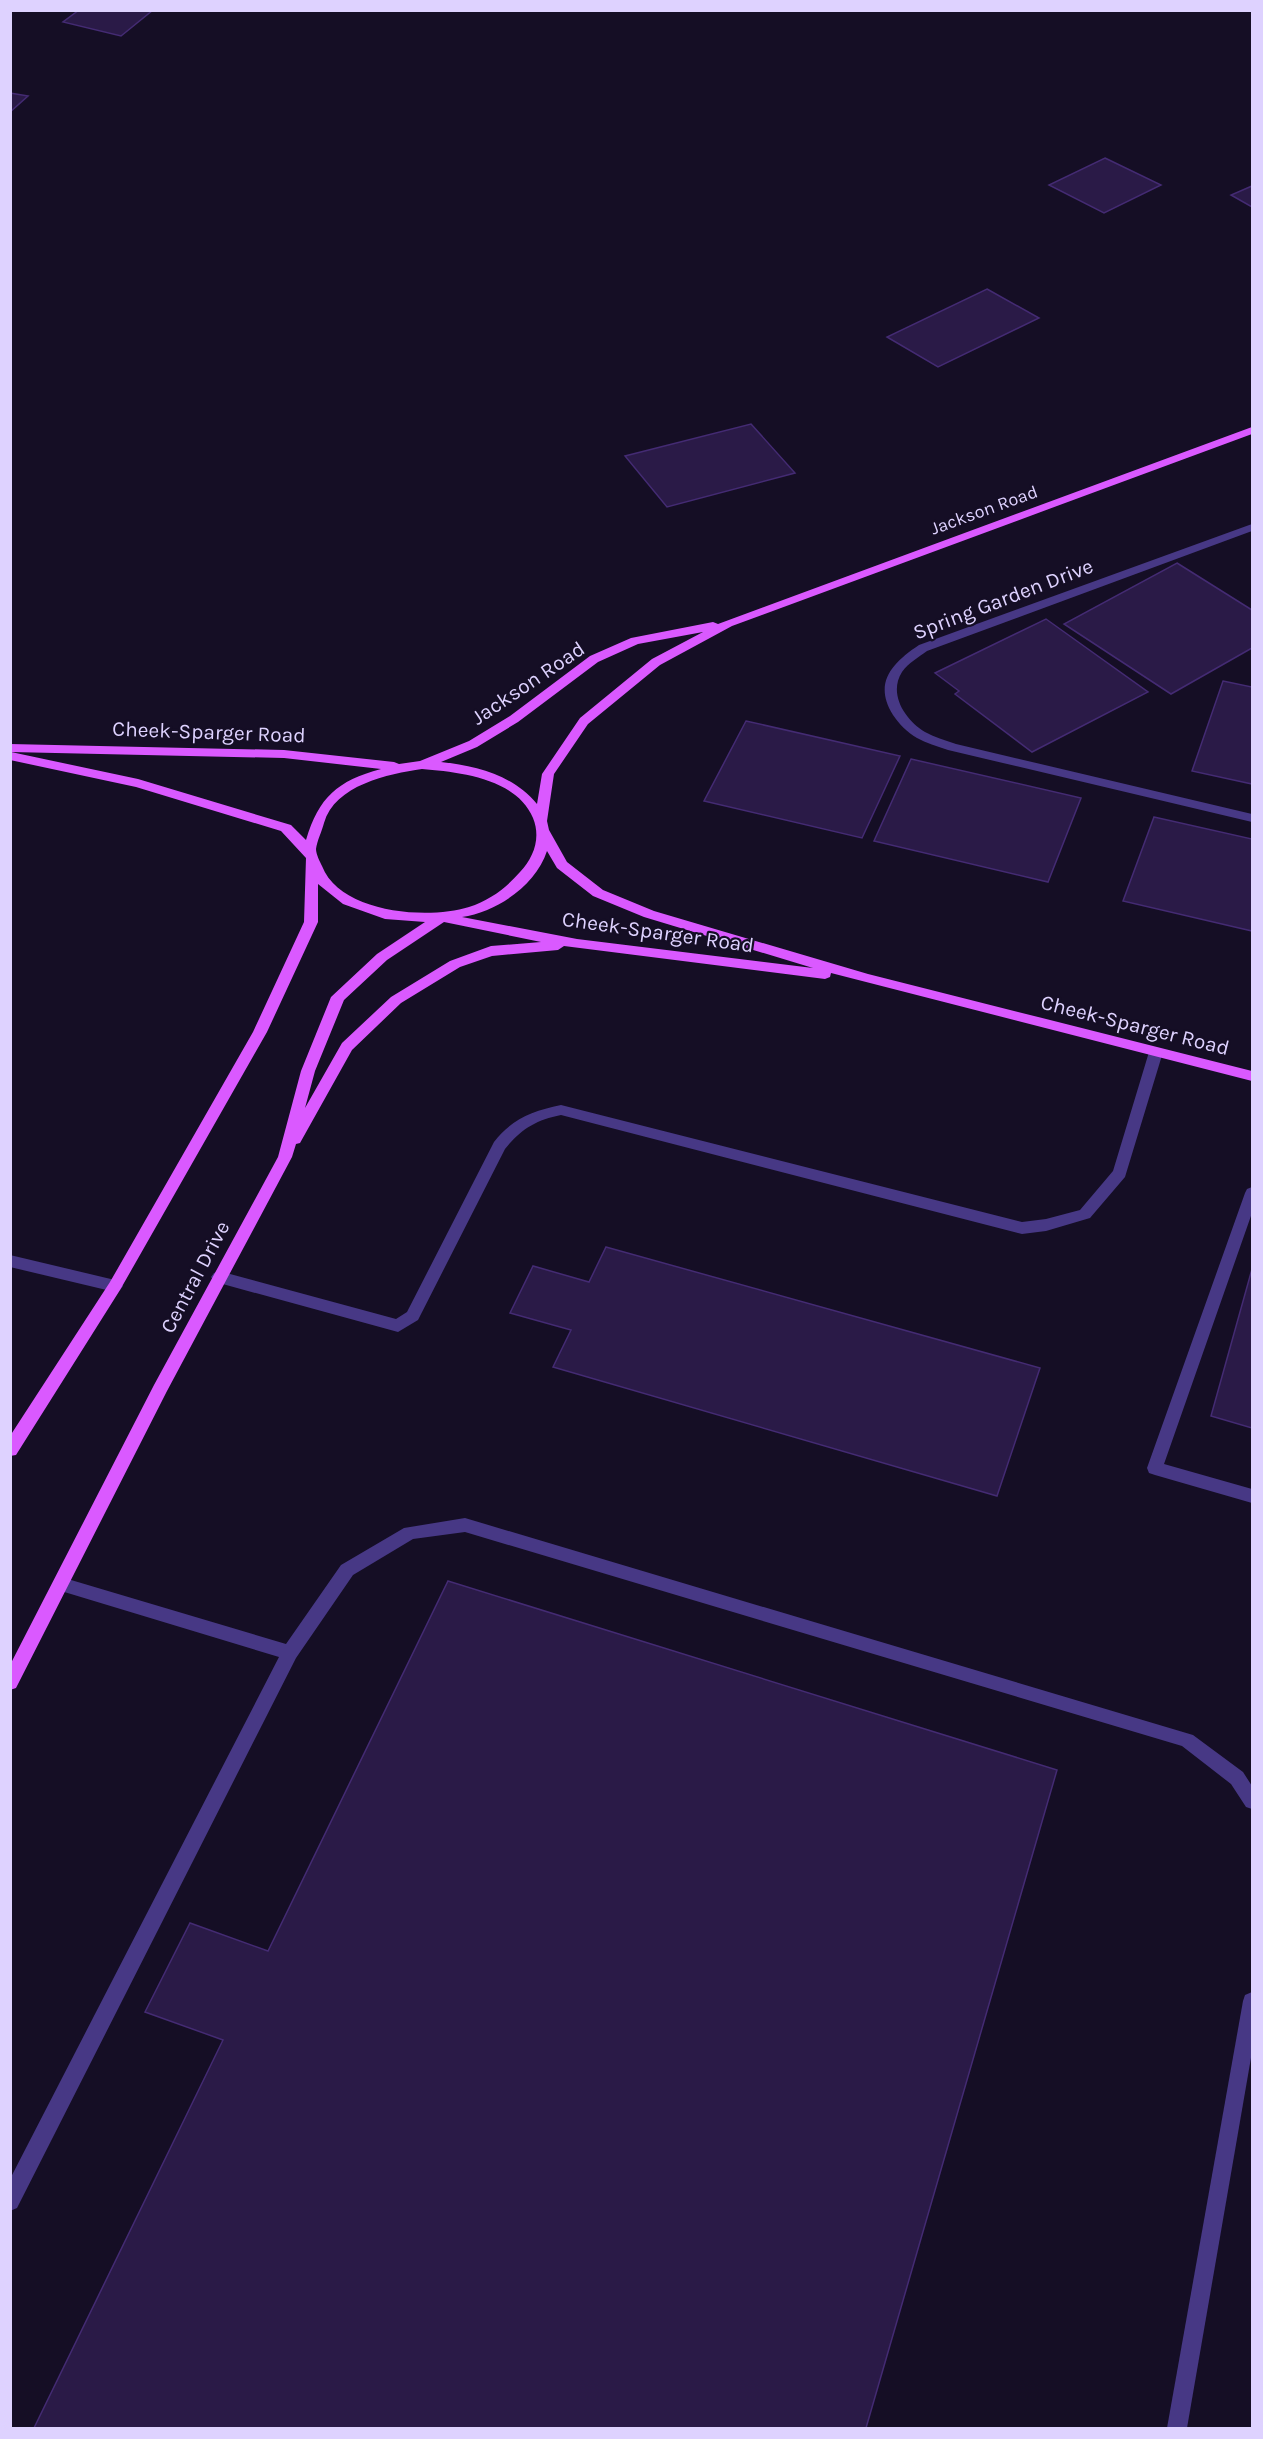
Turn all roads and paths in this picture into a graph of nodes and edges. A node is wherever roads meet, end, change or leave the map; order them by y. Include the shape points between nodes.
1 (1252, 430) edge
2 (1252, 527) edge
3 (728, 623) junction
4 (10, 747) edge
5 (10, 756) edge
6 (422, 765) junction
7 (406, 767) junction
8 (1252, 818) edge
9 (542, 826) junction
10 (310, 856) junction
11 (442, 919) junction
12 (577, 944) junction
13 (867, 979) junction
14 (1156, 1052) junction
15 (1252, 1076) edge
16 (285, 1157) junction
17 (1252, 1193) edge
18 (10, 1262) edge
19 (219, 1277) junction
20 (115, 1286) junction
21 (10, 1450) edge
22 (1252, 1496) edge
23 (61, 1584) junction
24 (290, 1653) junction
25 (10, 1683) edge
26 (1252, 1801) edge
27 (1252, 2001) edge
28 (10, 2201) edge
29 (1177, 2428) edge

1 - 3 main road, Jackson Road
2 - 8 street, Spring Garden Drive via 923,648 895,673 890,687 893,705 902,719 921,735 952,747
3 - 6 main road, Jackson Road via 635,641 594,659 514,719 473,744
3 - 9 main road, Jackson Road via 656,662 584,721 548,774
4 - 7 main road, Cheek-Sparger Road via 284,754
5 - 10 main road via 138,783 286,828
6 - 7 main road
6 - 9 main road via 485,774 512,787 530,804
7 - 10 main road via 374,775 346,789 325,807 312,828
9 - 11 main road via 541,854 529,876 508,895
9 - 13 main road, Cheek-Sparger Road via 562,865 598,893 649,914
10 - 11 main road via 320,878 340,897 368,911 403,919
10 - 20 main road via 311,922 260,1032
11 - 12 main road, Cheek-Sparger Road
11 - 16 main road, Central Drive via 382,957 338,997 308,1071
12 - 13 main road, Cheek-Sparger Road
12 - 16 main road via 491,951 455,963 396,1000 347,1047
13 - 14 main road, Cheek-Sparger Road
14 - 15 main road, Cheek-Sparger Road
14 - 19 street via 1120,1173 1085,1214 1046,1225 1022,1228 561,1110 532,1116 511,1129 413,1316 398,1326
16 - 19 main road, Central Drive
17 - 22 street via 1155,1468
18 - 20 street
19 - 23 main road, Central Drive
20 - 21 main road
23 - 24 street
23 - 25 main road, Central Drive
24 - 26 street via 347,1570 410,1533 465,1525 1187,1740 1236,1778
24 - 28 street
27 - 29 street

